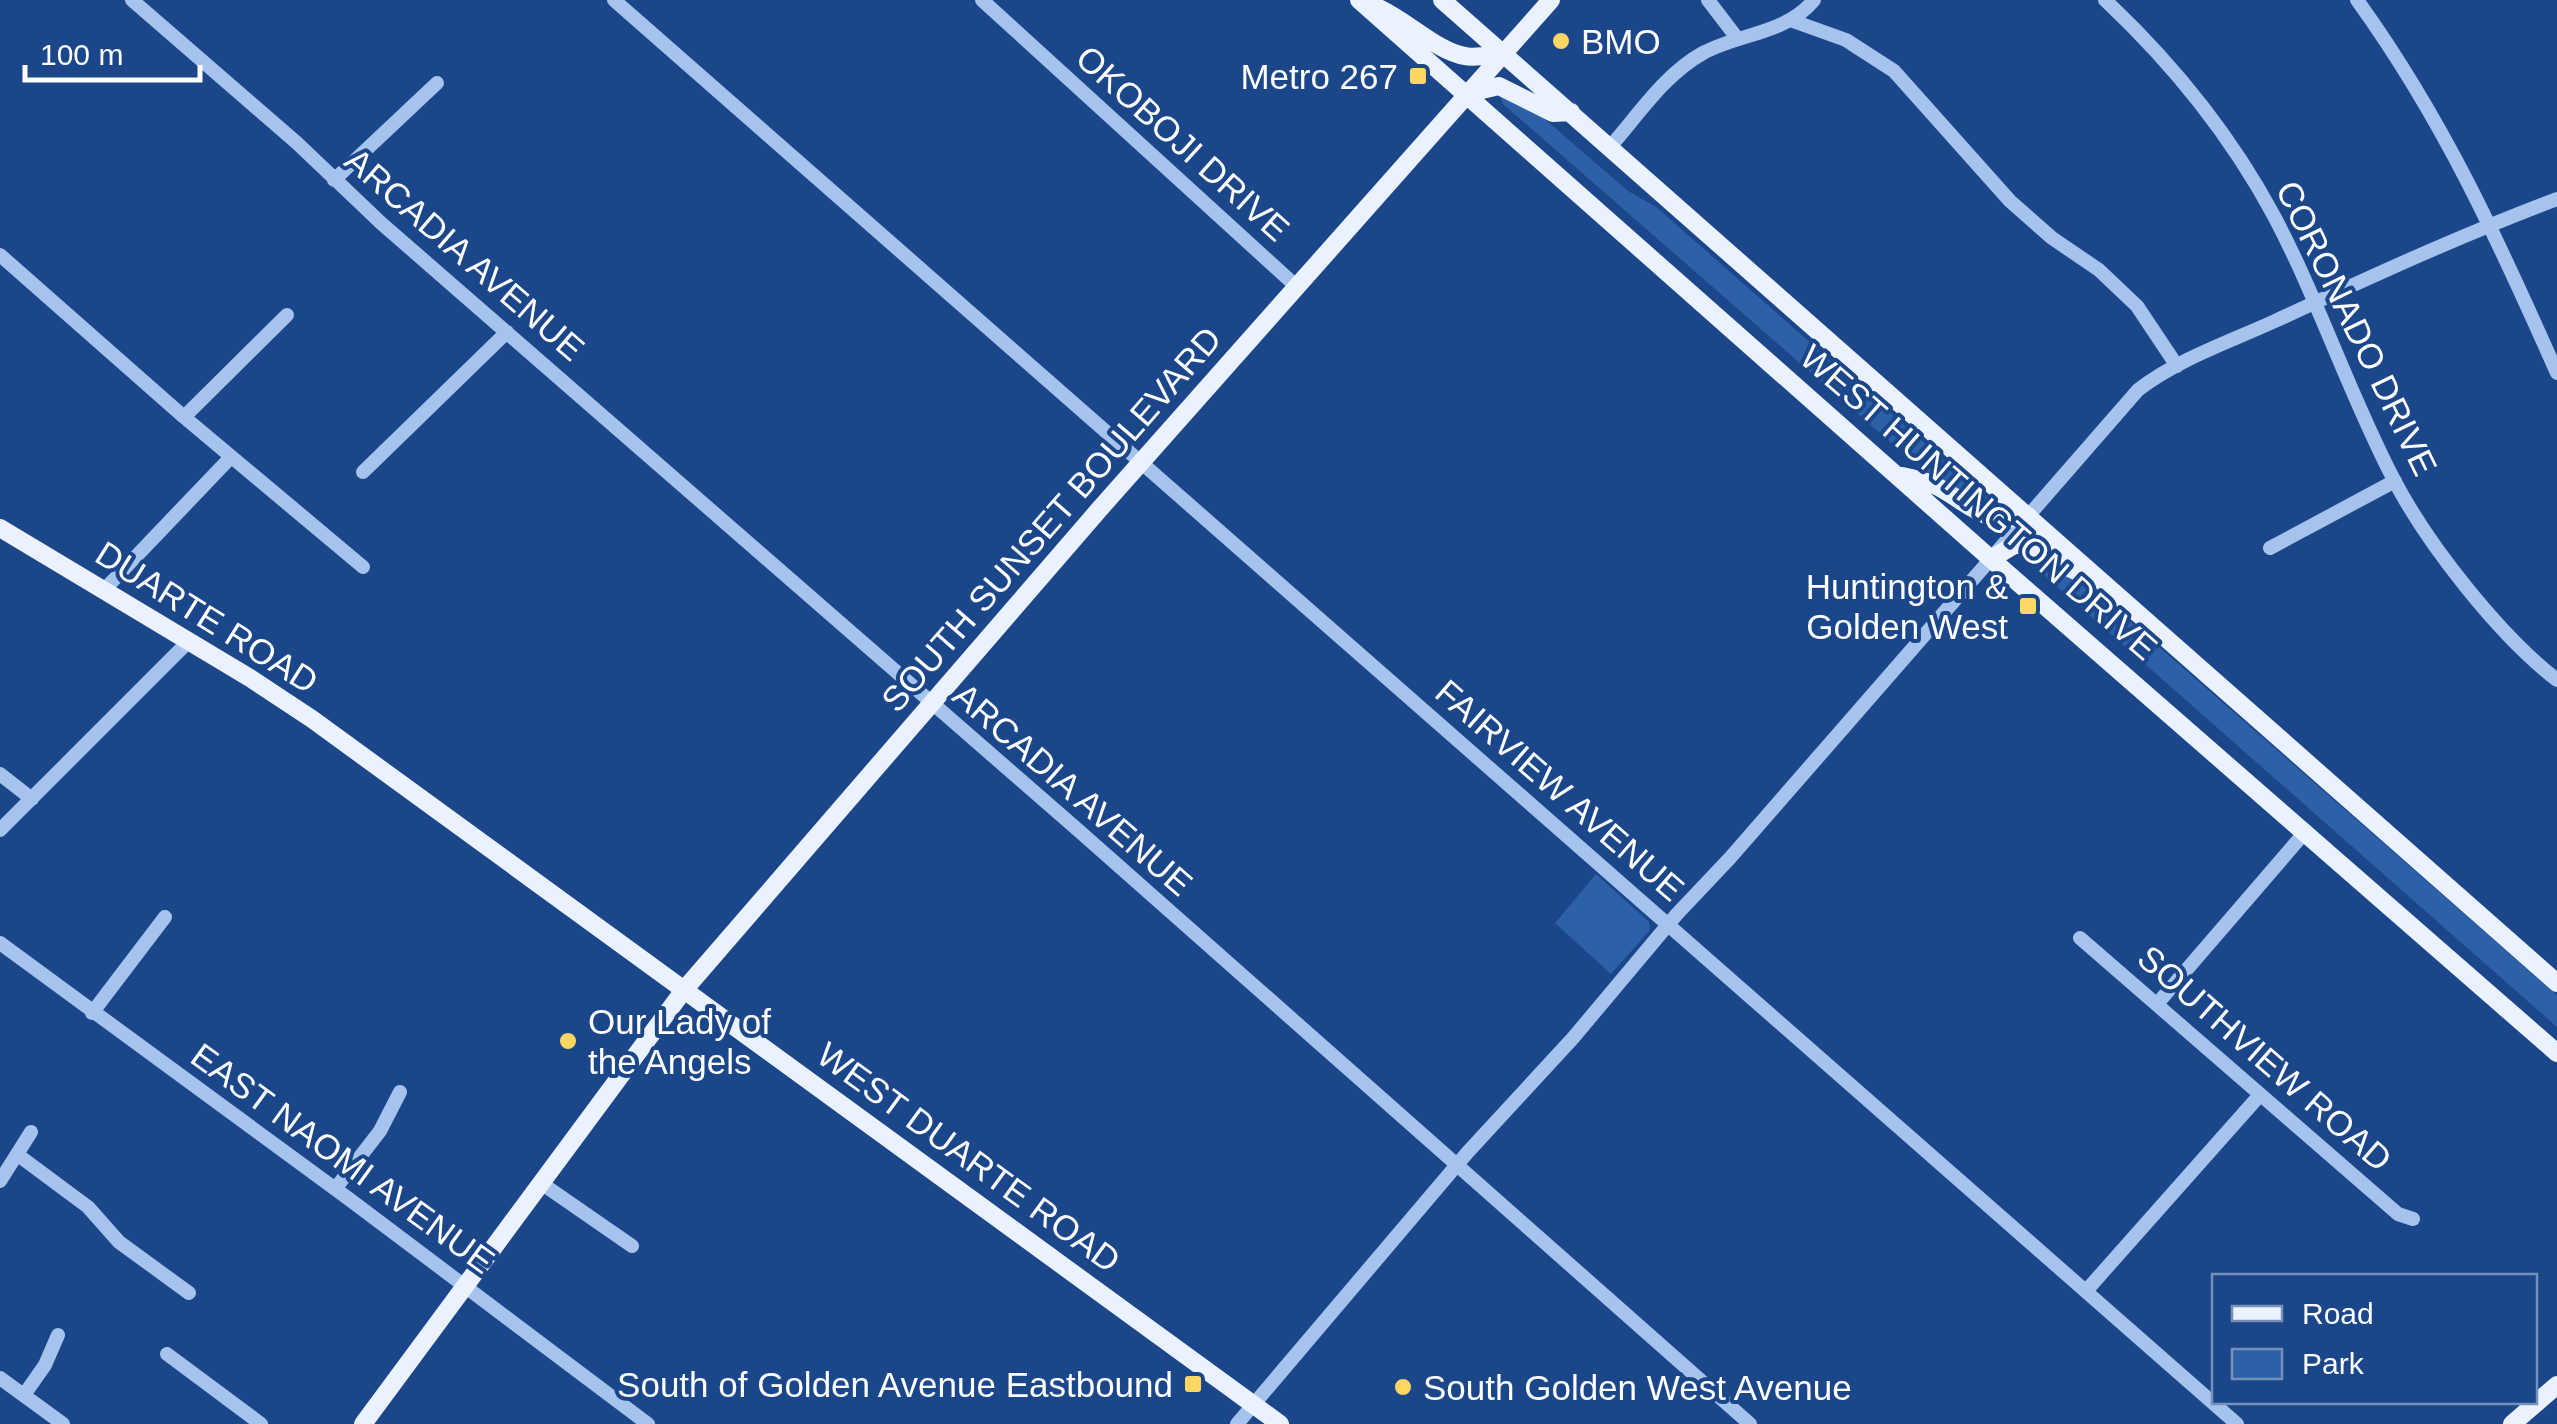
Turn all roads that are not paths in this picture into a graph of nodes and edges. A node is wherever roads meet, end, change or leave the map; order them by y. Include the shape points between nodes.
1 (132, 0) edge
2 (614, 0) edge
3 (1360, 0) edge
4 (1442, 0) edge
5 (1551, 0) edge
6 (1708, 0) edge
7 (1814, 0) edge
8 (2105, 0) edge
9 (2357, 0) edge
10 (984, 2) edge
11 (1792, 21) junction
12 (1736, 38) junction
13 (1505, 52) junction
14 (437, 83) dead end
15 (1468, 94) junction
16 (1571, 112) junction
17 (1610, 147) junction
18 (334, 180) junction
19 (2557, 199) edge
20 (2491, 224) junction
21 (0, 255) edge
22 (1297, 286) junction
23 (2315, 303) junction
24 (287, 315) dead end
25 (507, 332) junction
26 (2177, 366) junction
27 (2557, 373) edge
28 (184, 418) junction
29 (230, 456) junction
30 (1141, 463) junction
31 (363, 472) dead end
32 (1896, 474) junction
33 (2394, 481) junction
34 (2028, 516) junction
35 (0, 528) edge
36 (2270, 548) dead end
37 (1990, 559) junction
38 (362, 567) dead end
39 (2098, 581) junction
40 (104, 590) junction
41 (188, 642) junction
42 (2557, 680) edge
43 (932, 705) junction
44 (377, 766) joint
45 (0, 774) edge
46 (32, 799) junction
47 (0, 830) edge
48 (2306, 831) junction
49 (165, 916) dead end
50 (1668, 925) junction
51 (2080, 938) dead end
52 (0, 943) edge
53 (2557, 983) edge
54 (684, 990) junction
55 (2157, 1004) junction
56 (92, 1013) junction
57 (2557, 1052) edge
58 (400, 1092) dead end
59 (2259, 1096) junction
60 (31, 1132) dead end
61 (18, 1156) junction
62 (1458, 1165) junction
63 (0, 1180) edge
64 (541, 1183) junction
65 (335, 1189) junction
66 (2413, 1219) dead end
67 (632, 1246) dead end
68 (464, 1284) junction
69 (2086, 1291) junction
70 (189, 1293) dead end
71 (58, 1334) dead end
72 (167, 1354) dead end
73 (0, 1378) edge
74 (2557, 1385) edge
75 (24, 1395) junction
76 (2212, 1402) edge
77 (2537, 1402) edge
78 (1252, 1404) junction
79 (2214, 1404) edge
80 (2535, 1404) edge
81 (62, 1424) edge
82 (262, 1424) edge
83 (363, 1424) edge
84 (648, 1424) edge
85 (1237, 1424) edge
86 (1280, 1424) edge
87 (1750, 1424) edge
88 (2237, 1424) edge
89 (2512, 1424) edge

1 - 18 street, ARCADIA AVENUE
2 - 30 street, FAIRVIEW AVENUE
3 - 13 main road via 1465,56
3 - 15 main road, WEST HUNTINGTON DRIVE
4 - 13 main road, WEST HUNTINGTON DRIVE
5 - 13 main road, SOUTH SUNSET BOULEVARD
6 - 12 street
7 - 11 street
8 - 23 street, CORONADO DRIVE via 2230,146
9 - 20 street via 2422,96
10 - 22 street, OKOBOJI DRIVE
11 - 12 street
11 - 26 street via 1846,40 1894,71 2022,212 2137,306
12 - 17 street via 1681,68
13 - 15 main road, SOUTH SUNSET BOULEVARD
13 - 16 main road, WEST HUNTINGTON DRIVE
14 - 18 street
15 - 16 main road via 1498,86 1553,113
15 - 22 main road, SOUTH SUNSET BOULEVARD
15 - 32 main road, WEST HUNTINGTON DRIVE
16 - 17 main road, WEST HUNTINGTON DRIVE
17 - 34 main road, WEST HUNTINGTON DRIVE
18 - 25 street, ARCADIA AVENUE
19 - 20 street
20 - 23 street
20 - 27 street
21 - 28 street
22 - 30 main road, SOUTH SUNSET BOULEVARD
23 - 26 street
23 - 33 street, CORONADO DRIVE
24 - 28 street
25 - 31 street
25 - 43 street, ARCADIA AVENUE
26 - 34 street via 2125,403
28 - 29 street
29 - 38 street
29 - 40 street
30 - 43 main road, SOUTH SUNSET BOULEVARD
30 - 50 street, FAIRVIEW AVENUE
32 - 34 main road via 1936,485 2006,522
32 - 37 main road, WEST HUNTINGTON DRIVE
33 - 36 street
33 - 42 street, CORONADO DRIVE via 2461,582
34 - 37 street
34 - 39 main road, WEST HUNTINGTON DRIVE
35 - 40 main road, DUARTE ROAD
37 - 39 main road via 2022,546
37 - 48 main road, WEST HUNTINGTON DRIVE
37 - 50 street
39 - 53 main road, WEST HUNTINGTON DRIVE
40 - 41 main road, DUARTE ROAD
41 - 44 main road, DUARTE ROAD
41 - 46 street
43 - 54 main road, SOUTH SUNSET BOULEVARD
43 - 62 street, ARCADIA AVENUE
44 - 54 main road, WEST DUARTE ROAD
45 - 46 street
46 - 47 street
48 - 55 street
48 - 57 main road, WEST HUNTINGTON DRIVE
49 - 56 street
50 - 62 street
50 - 69 street, FAIRVIEW AVENUE
51 - 55 street, SOUTHVIEW ROAD
52 - 56 street, EAST NAOMI AVENUE
54 - 64 main road, SOUTH SUNSET BOULEVARD
54 - 78 main road, WEST DUARTE ROAD
55 - 59 street, SOUTHVIEW ROAD
56 - 65 street, EAST NAOMI AVENUE
58 - 65 street via 380,1131
59 - 66 street, SOUTHVIEW ROAD via 2398,1214
59 - 69 street
60 - 61 street
61 - 63 street
61 - 70 street
62 - 78 street
62 - 87 street, ARCADIA AVENUE
64 - 67 street
64 - 68 main road, SOUTH SUNSET BOULEVARD
65 - 68 street, EAST NAOMI AVENUE
68 - 83 main road, SOUTH SUNSET BOULEVARD
68 - 84 street, EAST NAOMI AVENUE
69 - 76 street, FAIRVIEW AVENUE
71 - 75 street
72 - 82 street
73 - 75 street
74 - 77 main road
75 - 81 street
78 - 85 street
78 - 86 main road, WEST DUARTE ROAD
79 - 88 street, FAIRVIEW AVENUE
80 - 89 main road

